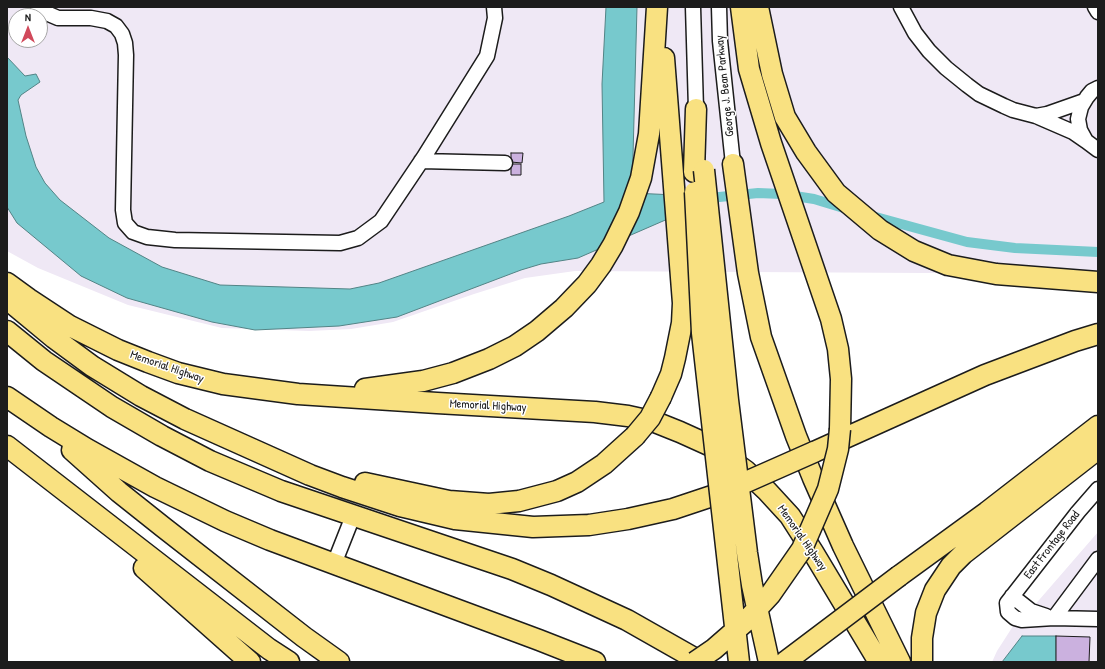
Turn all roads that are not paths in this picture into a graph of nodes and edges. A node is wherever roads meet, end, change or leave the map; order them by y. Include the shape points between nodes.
1 (38, 7) edge
2 (494, 7) edge
3 (657, 7) edge
4 (661, 7) edge
5 (693, 7) edge
6 (719, 7) edge
7 (741, 7) edge
8 (758, 7) edge
9 (900, 7) edge
10 (1095, 7) edge
11 (1098, 12) edge
12 (1093, 90) edge
13 (696, 109) joint
14 (1036, 116) junction
15 (1086, 141) junction
16 (1098, 150) edge
17 (421, 161) junction
18 (506, 163) dead end
19 (733, 164) joint
20 (699, 171) junction
21 (1098, 282) edge
22 (7, 283) edge
23 (7, 299) edge
24 (7, 331) edge
25 (1098, 334) edge
26 (298, 394) junction
27 (11, 400) edge
28 (1098, 426) edge
29 (7, 446) edge
30 (250, 449) junction
31 (1098, 449) edge
32 (1098, 488) edge
33 (70, 497) junction
34 (353, 516) junction
35 (1098, 559) edge
36 (334, 564) junction
37 (1054, 618) junction
38 (1098, 619) edge
39 (250, 662) edge
40 (289, 662) edge
41 (339, 662) edge
42 (595, 662) edge
43 (695, 662) edge
44 (701, 662) edge
45 (739, 662) edge
46 (769, 662) edge
47 (785, 662) edge
48 (879, 662) edge
49 (900, 662) edge
50 (922, 662) edge

1 - 17 street via 50,16 58,18 91,18 107,21 116,26 122,34 126,55 123,214 126,226 137,235 175,240 340,243 358,238 381,221
2 - 17 street via 495,18 487,56
3 - 26 highway via 649,134 641,178 629,212 613,245 587,284 564,308 515,346 453,373 385,387
4 - 30 highway, bridge via 683,303 682,323 675,358 661,398 650,418 635,436 604,464 576,482 557,491 505,504 449,502 392,489
5 - 13 street
6 - 19 street, George J. Bean Parkway via 720,41
7 - 43 highway, bridge via 749,69 771,143 831,319 838,349 841,379 838,449 828,489 802,549 787,572 745,622
8 - 21 highway via 772,74 785,117 806,152 836,193 880,230 914,251 948,265 996,274
9 - 14 street via 929,50 958,78 979,94 1013,110
10 - 11 street
12 - 14 street via 1048,114
12 - 15 street via 1081,107 1078,119
13 - 20 highway
14 - 15 street via 1073,132
15 - 16 street
17 - 18 street
19 - 49 highway via 748,273 761,337 813,478
20 - 45 highway, bridge via 702,333
20 - 46 highway, bridge via 747,553
22 - 26 highway, Memorial Highway via 70,326 148,362 178,373 223,384
23 - 30 highway via 54,338 116,381 186,419
24 - 34 highway via 89,392 136,422 257,481
25 - 30 highway, bridge via 985,375 718,494 673,509 589,525 533,527 491,524 427,513 387,503 316,478
26 - 48 highway, Memorial Highway via 628,416 655,422 711,446 746,471 790,516
27 - 36 highway via 87,449 181,501 270,540
27 - 41 highway via 119,492
28 - 47 highway, bridge
29 - 33 highway
31 - 50 highway via 951,566 935,590 928,607 922,638
32 - 37 street, East Frontage Road via 1009,599 1008,612 1015,618
33 - 39 highway via 89,519
33 - 40 highway
34 - 36 street
34 - 44 highway via 512,569 551,585 627,620
35 - 37 street
36 - 42 highway
37 - 38 street

